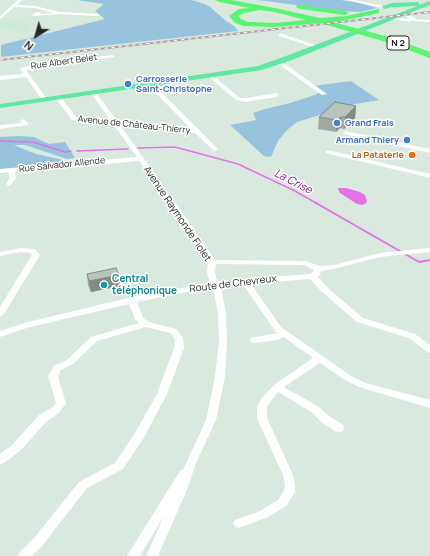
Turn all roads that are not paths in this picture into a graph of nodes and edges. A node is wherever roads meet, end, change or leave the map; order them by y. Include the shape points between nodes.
1 (20, 0) edge
2 (210, 0) edge
3 (230, 0) edge
4 (236, 0) edge
5 (349, 0) edge
6 (430, 2) edge
7 (397, 5) junction
8 (406, 5) junction
9 (14, 6) junction
10 (222, 6) edge
11 (385, 7) junction
12 (416, 9) junction
13 (373, 12) junction
14 (60, 13) junction
15 (293, 14) junction
16 (39, 15) dead end
17 (98, 15) dead end
18 (400, 17) junction
19 (0, 18) edge
20 (321, 19) junction
21 (417, 20) junction
22 (430, 21) edge
23 (281, 36) dead end
24 (318, 47) junction
25 (430, 53) edge
26 (112, 56) dead end
27 (279, 62) junction
28 (26, 75) junction
29 (211, 76) junction
30 (0, 78) edge
31 (150, 84) junction
32 (93, 92) junction
33 (324, 94) dead end
34 (276, 95) dead end
35 (58, 97) junction
36 (44, 99) junction
37 (0, 106) edge
38 (23, 121) dead end
39 (116, 123) junction
40 (0, 127) edge
41 (197, 131) junction
42 (346, 133) dead end
43 (215, 149) dead end
44 (430, 151) edge
45 (328, 152) dead end
46 (139, 157) junction
47 (12, 170) junction
48 (0, 171) edge
49 (430, 176) edge
50 (8, 184) dead end
51 (430, 250) edge
52 (0, 254) edge
53 (212, 262) junction
54 (318, 269) junction
55 (312, 276) junction
56 (246, 282) junction
57 (217, 284) junction
58 (132, 300) junction
59 (0, 314) edge
60 (146, 324) junction
61 (1, 331) edge
62 (284, 334) junction
63 (254, 340) dead end
64 (430, 350) edge
65 (320, 358) junction
66 (277, 387) junction
67 (430, 404) edge
68 (339, 428) dead end
69 (0, 460) edge
70 (191, 463) junction
71 (240, 523) dead end
72 (24, 556) edge
73 (133, 556) edge
74 (152, 556) edge

1 - 9 street
2 - 10 highway
3 - 20 highway, N 2
4 - 13 highway via 349,13
5 - 11 street
6 - 8 main road
6 - 12 main road
7 - 8 main road
7 - 11 main road
7 - 12 main road
8 - 12 main road
9 - 14 street via 48,9
9 - 19 street
10 - 13 highway via 232,21 265,27 342,19
10 - 15 highway, N 2
11 - 13 highway
12 - 18 main road
13 - 15 highway via 338,19 270,26 243,23 234,16 242,11 257,9
14 - 16 street
14 - 17 street
15 - 20 highway, N 2
18 - 21 street
18 - 21 street
18 - 24 main road
20 - 25 highway, N 2
21 - 22 street
23 - 24 street
24 - 27 main road
26 - 28 street, Rue Albert Belet via 27,68 22,70
27 - 29 main road
27 - 33 street
28 - 30 street, Rue Albert Belet
28 - 36 street, Rue Albert Belet
29 - 31 main road
29 - 34 street via 238,99
31 - 32 main road
31 - 41 street, Avenue de Château-Thierry
32 - 35 main road
32 - 39 street, Avenue Raymonde Fiolet
35 - 36 main road
35 - 39 street, Avenue de Château-Thierry via 74,119
36 - 37 main road
38 - 40 street via 26,124
39 - 41 street, Avenue de Château-Thierry
39 - 46 street, Avenue Raymonde Fiolet
41 - 43 street, Avenue de Château-Thierry
42 - 44 street
45 - 49 street
46 - 47 street, Rue Salvador Allende
46 - 53 street, Avenue Raymonde Fiolet
47 - 48 street, Rue Salvador Allende
47 - 50 street via 13,178
51 - 54 street via 393,253
52 - 59 street via 21,250 32,251 36,255
53 - 54 street via 305,263
53 - 57 street, Avenue Raymonde Fiolet via 211,273 213,281
54 - 55 street
55 - 56 street, Route de Chevreux
55 - 64 street via 360,320 412,336
56 - 57 street, Route de Chevreux
56 - 62 street via 272,322
57 - 58 street, Route de Chevreux
57 - 70 street, Avenue Raymonde Fiolet via 223,342 220,377 211,420
58 - 60 street via 139,319
58 - 61 street, Route de Chevreux
60 - 69 street via 94,339 70,362 57,368 52,376 61,404
60 - 72 street via 173,331 179,338 179,348 162,394 140,436 119,466 83,485
62 - 63 street
62 - 65 street
65 - 66 street
65 - 67 street via 362,385
66 - 68 street via 316,410
66 - 71 street via 262,406 262,418 288,475 289,492 282,503 264,514
70 - 73 street, Avenue Raymonde Fiolet
70 - 74 street, Avenue Raymonde Fiolet

